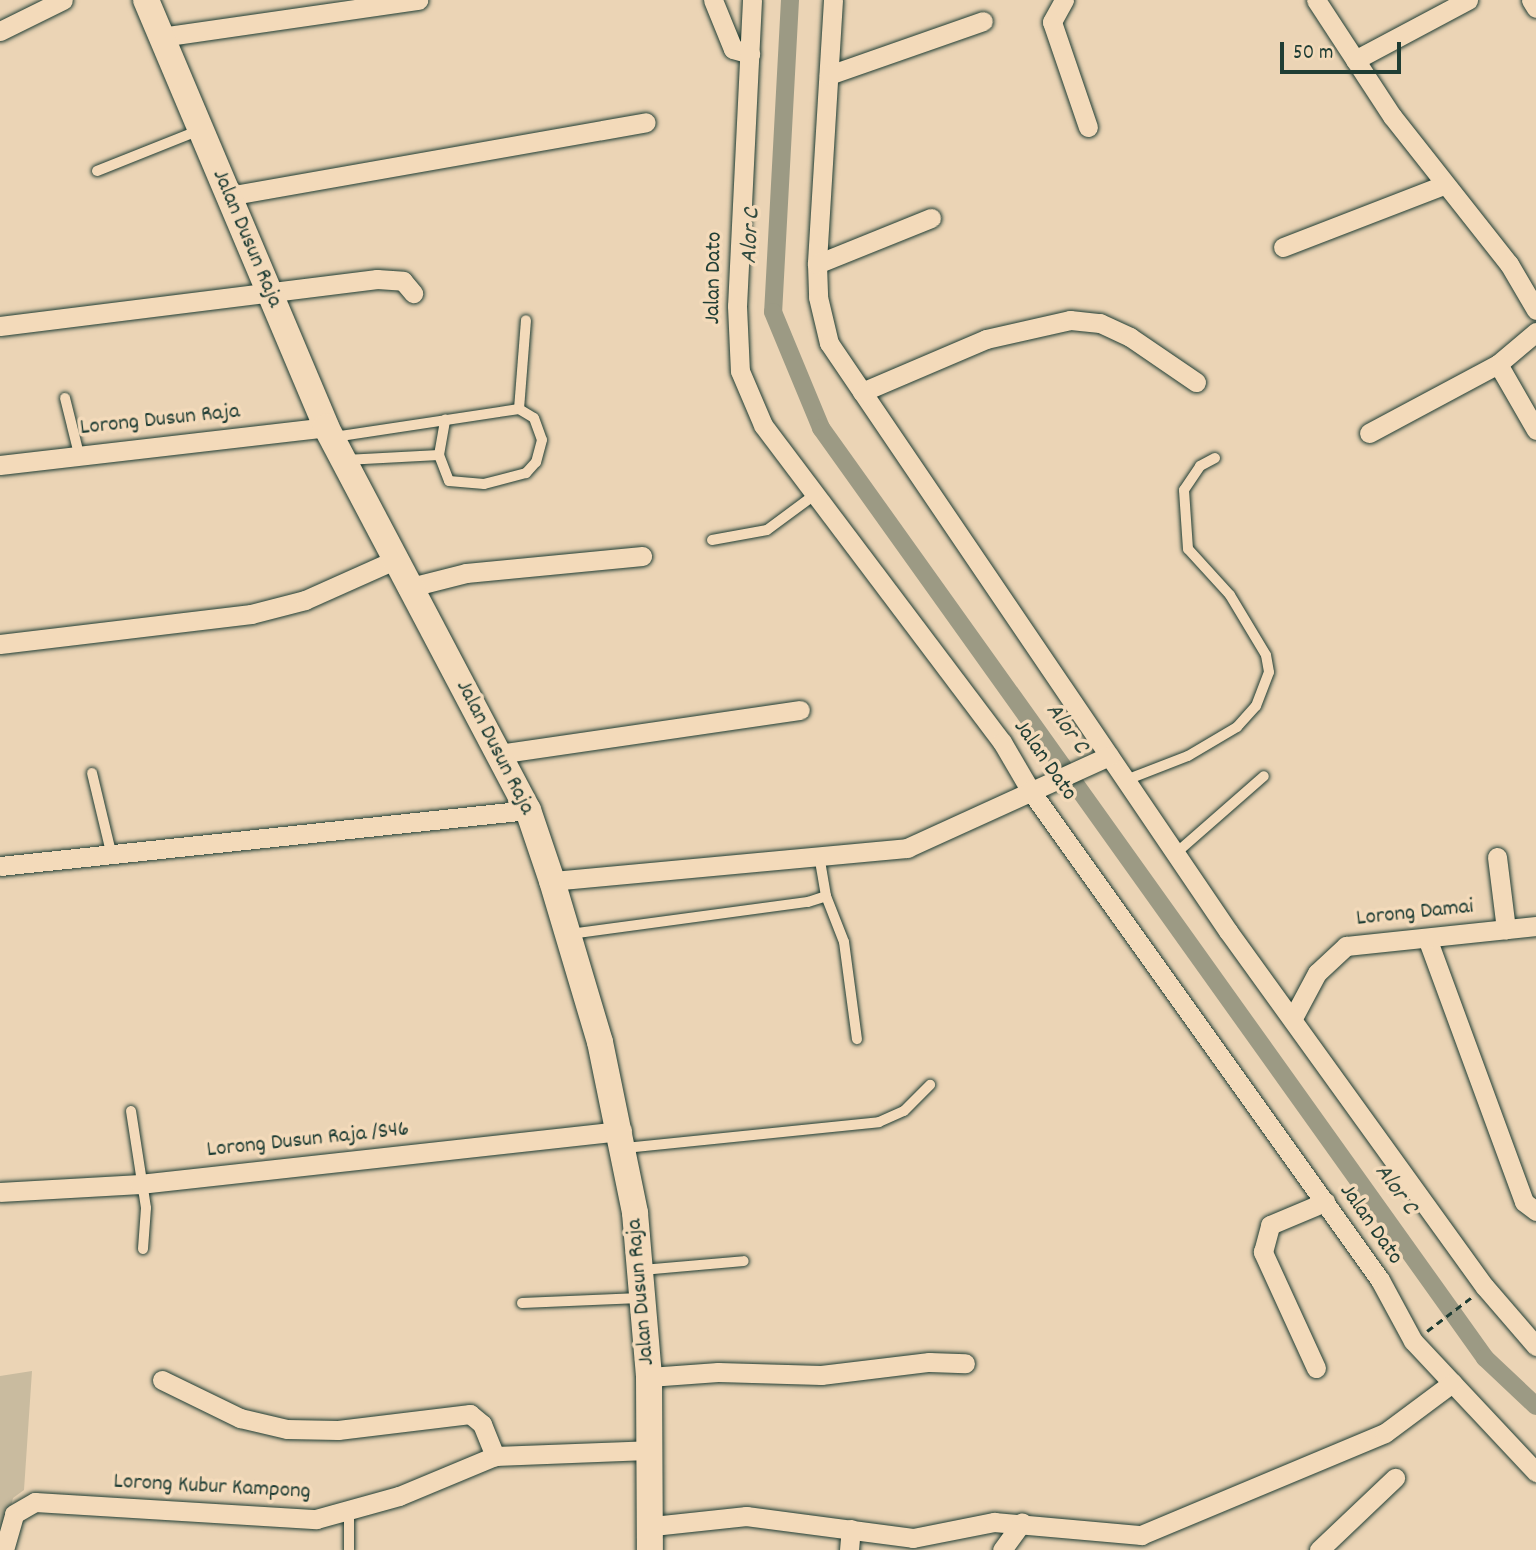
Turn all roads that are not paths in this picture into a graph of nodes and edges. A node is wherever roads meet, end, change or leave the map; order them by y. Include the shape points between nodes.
1 (63, 0) edge
2 (146, 0) edge
3 (418, 0) edge
4 (713, 0) edge
5 (752, 0) edge
6 (833, 0) edge
7 (1064, 0) edge
8 (1316, 0) edge
9 (1468, 0) edge
10 (1531, 0) edge
11 (1536, 8) edge
12 (983, 21) dead end
13 (0, 31) edge
14 (161, 37) junction
15 (750, 54) junction
16 (1355, 60) junction
17 (829, 75) junction
18 (646, 122) dead end
19 (1088, 127) dead end
20 (201, 130) junction
21 (97, 171) dead end
22 (1444, 186) junction
23 (228, 196) junction
24 (931, 218) dead end
25 (1283, 247) dead end
26 (817, 264) junction
27 (269, 293) junction
28 (413, 293) dead end
29 (1536, 310) edge
30 (526, 320) dead end
31 (0, 326) edge
32 (1536, 332) edge
33 (1499, 365) junction
34 (1196, 382) dead end
35 (862, 392) junction
36 (65, 398) dead end
37 (519, 409) junction
38 (445, 420) junction
39 (1536, 430) edge
40 (1369, 433) dead end
41 (332, 442) junction
42 (79, 454) junction
43 (439, 455) junction
44 (1215, 458) dead end
45 (0, 465) edge
46 (818, 492) junction
47 (712, 540) dead end
48 (642, 556) dead end
49 (392, 561) junction
50 (407, 588) junction
51 (0, 644) edge
52 (800, 709) dead end
53 (498, 754) junction
54 (1105, 758) junction
55 (92, 773) dead end
56 (1264, 776) dead end
57 (1126, 780) junction
58 (1033, 789) junction
59 (528, 810) junction
60 (111, 852) junction
61 (1175, 854) junction
62 (819, 855) junction
63 (1497, 857) dead end
64 (0, 866) edge
65 (552, 881) junction
66 (826, 896) junction
67 (1536, 926) edge
68 (1506, 929) junction
69 (569, 934) junction
70 (1427, 938) junction
71 (1294, 1016) junction
72 (857, 1039) dead end
73 (930, 1085) dead end
74 (131, 1111) dead end
75 (624, 1140) junction
76 (140, 1184) junction
77 (0, 1192) edge
78 (1325, 1202) junction
79 (1536, 1211) edge
80 (144, 1249) dead end
81 (744, 1261) dead end
82 (642, 1270) junction
83 (644, 1298) junction
84 (522, 1303) dead end
85 (1531, 1332) edge
86 (965, 1363) dead end
87 (1316, 1368) dead end
88 (649, 1377) junction
89 (162, 1380) dead end
90 (1452, 1383) junction
91 (648, 1450) junction
92 (495, 1456) junction
93 (1536, 1472) edge
94 (1395, 1478) dead end
95 (349, 1512) junction
96 (1022, 1522) junction
97 (851, 1529) junction
98 (656, 1538) edge
99 (4, 1550) edge
100 (349, 1550) edge
101 (849, 1550) edge
102 (1002, 1550) edge
103 (1319, 1550) edge

1 - 13 street
2 - 14 main road, Jalan Dusun Raja
3 - 14 street
4 - 15 street via 733,49
5 - 15 street, Jalan Dato
6 - 17 street
7 - 19 street via 1052,22
8 - 16 street
9 - 16 street
10 - 11 street
12 - 17 street
14 - 20 main road, Jalan Dusun Raja
15 - 46 street, Jalan Dato via 737,306 740,371 763,425
16 - 22 street
17 - 26 street
18 - 23 street
20 - 21 lane
20 - 23 main road, Jalan Dusun Raja
22 - 25 street
22 - 29 street via 1509,264
23 - 27 main road, Jalan Dusun Raja
24 - 26 street
26 - 35 street via 818,297 829,343
27 - 28 street via 377,279 403,281
27 - 31 street
27 - 41 main road, Jalan Dusun Raja
30 - 37 lane
32 - 33 street
33 - 39 street
33 - 40 street
34 - 35 street via 1130,337 1100,323 1070,320 986,339
35 - 54 street
36 - 42 lane
37 - 38 lane
37 - 43 lane via 534,418 542,440 536,462 526,473 484,484 454,484 445,477
38 - 41 lane
38 - 43 lane
41 - 42 street, Lorong Dusun Raja
41 - 43 lane
41 - 49 main road, Jalan Dusun Raja
42 - 45 street, Lorong Dusun Raja
44 - 57 lane via 1200,466 1184,491 1188,549 1230,595 1266,655 1269,673 1256,706 1237,727 1188,756
46 - 47 lane via 767,530
46 - 58 street, Jalan Dato
48 - 50 street via 466,573
49 - 50 main road, Jalan Dusun Raja
49 - 51 street via 305,600 251,614
50 - 53 main road, Jalan Dusun Raja
52 - 53 street
53 - 59 main road, Jalan Dusun Raja
54 - 57 street
54 - 58 street
55 - 60 lane
56 - 61 lane
57 - 61 street
58 - 62 street via 907,848
58 - 78 street, Jalan Dato
59 - 60 street
59 - 65 main road, Jalan Dusun Raja
60 - 64 street
61 - 71 street
62 - 65 street
62 - 66 lane
63 - 68 street
65 - 69 main road, Jalan Dusun Raja
66 - 69 lane
66 - 72 lane via 844,942
67 - 68 street, Lorong Damai
68 - 70 street, Lorong Damai
69 - 75 main road, Jalan Dusun Raja
70 - 71 street, Lorong Damai via 1346,946 1317,973
70 - 79 street via 1524,1202
71 - 85 street
73 - 75 lane via 904,1111 879,1122
74 - 76 lane
75 - 76 street, Lorong Dusun Raja /S46
75 - 82 main road, Jalan Dusun Raja
76 - 77 street, Lorong Dusun Raja /S46
76 - 80 lane via 147,1221
78 - 87 street via 1270,1225 1264,1245
78 - 90 street, Jalan Dato via 1380,1280 1413,1341
81 - 82 lane
82 - 83 main road, Jalan Dusun Raja
83 - 84 lane
83 - 88 main road, Jalan Dusun Raja
86 - 88 street via 929,1362 821,1375 718,1371
88 - 91 main road, Jalan Dusun Raja
89 - 92 street via 240,1418 287,1429 338,1430 470,1414 482,1424
90 - 93 street, Jalan Dato
90 - 96 street via 1385,1433 1158,1530 1122,1535
91 - 92 street, Lorong Kubur Kampong
91 - 98 main road, Jalan Dusun Raja
92 - 95 street, Lorong Kubur Kampong
94 - 103 street
95 - 99 street, Lorong Kubur Kampong via 286,1521 35,1502 14,1514
95 - 100 lane
96 - 97 street via 971,1525 913,1538
96 - 102 street
97 - 98 street via 746,1516
97 - 101 street

